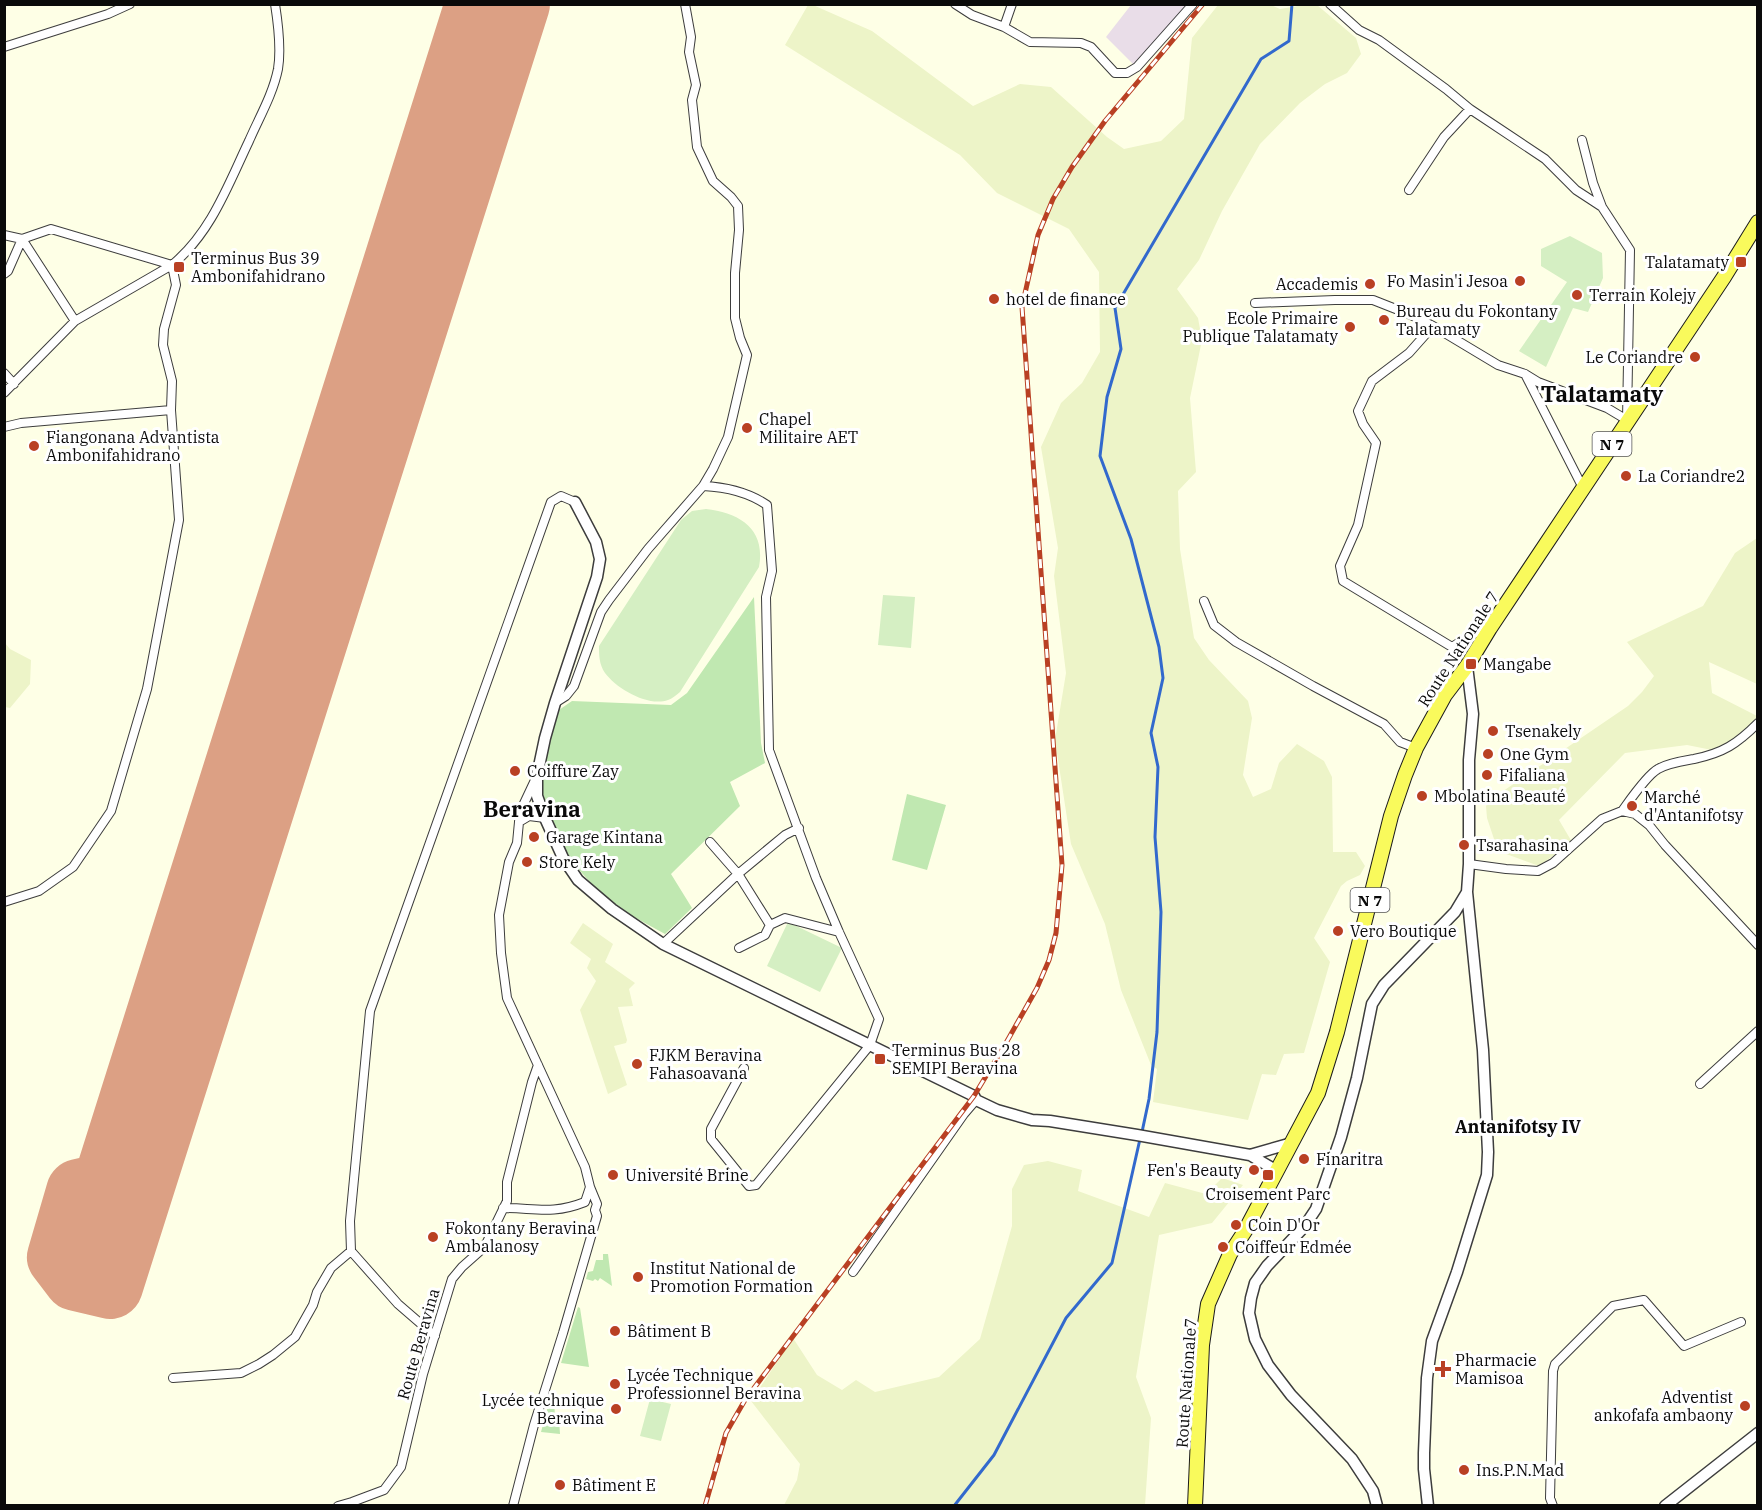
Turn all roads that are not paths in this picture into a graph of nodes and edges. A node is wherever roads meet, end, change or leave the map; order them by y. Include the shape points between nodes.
1 (130, 4) edge
2 (275, 4) edge
3 (685, 4) edge
4 (955, 4) edge
5 (1012, 4) edge
6 (1192, 4) edge
7 (1330, 4) edge
8 (1004, 27) junction
9 (4, 47) edge
10 (1470, 108) junction
11 (1582, 140) dead end
12 (1409, 190) dead end
13 (1602, 207) junction
14 (1758, 222) edge
15 (4, 235) edge
16 (22, 239) junction
17 (172, 265) junction
18 (4, 274) edge
19 (1255, 303) dead end
20 (75, 321) junction
21 (1433, 326) junction
22 (4, 373) edge
23 (1525, 374) junction
24 (14, 384) junction
25 (4, 393) edge
26 (171, 410) junction
27 (1627, 420) junction
28 (4, 427) edge
29 (703, 486) junction
30 (1583, 488) junction
31 (575, 502) joint
32 (1204, 601) dead end
33 (1490, 628) junction
34 (1467, 666) junction
35 (555, 703) junction
36 (1758, 723) edge
37 (1416, 748) junction
38 (537, 776) junction
39 (1622, 811) junction
40 (545, 818) junction
41 (519, 822) junction
42 (799, 828) junction
43 (710, 842) dead end
44 (1469, 864) junction
45 (738, 874) junction
46 (1467, 892) junction
47 (4, 902) edge
48 (770, 925) junction
49 (838, 933) junction
50 (663, 944) junction
51 (1758, 945) edge
52 (740, 948) dead end
53 (1758, 1031) edge
54 (870, 1045) junction
55 (538, 1065) junction
56 (744, 1068) dead end
57 (1700, 1084) dead end
58 (976, 1100) junction
59 (1292, 1143) junction
60 (1250, 1155) junction
61 (1277, 1172) junction
62 (590, 1187) junction
63 (503, 1208) junction
64 (351, 1251) junction
65 (853, 1272) dead end
66 (1741, 1322) dead end
67 (435, 1336) junction
68 (173, 1378) dead end
69 (1758, 1433) edge
70 (338, 1506) edge
71 (513, 1506) edge
72 (1195, 1506) edge
73 (1377, 1506) edge
74 (1428, 1506) edge
75 (1553, 1506) edge
76 (1665, 1506) edge

1 - 9 street
2 - 17 street via 278,68 266,104 212,219 186,254
3 - 29 street via 696,85 692,100 697,147 713,182 738,206 735,318 747,355 728,437
4 - 8 street
5 - 8 street
6 - 8 street via 1137,67 1127,73 1115,73 1091,47 1081,43 1030,42
7 - 10 street via 1359,30 1379,40
10 - 12 street via 1444,137
10 - 13 street via 1545,159 1576,190
11 - 13 street
13 - 27 street via 1630,250
14 - 27 main road, Route Nationale 7 / N 7
15 - 16 street
16 - 17 street via 51,229
16 - 18 street
16 - 20 street
17 - 20 street
17 - 26 street via 176,285 163,345 172,381
19 - 21 street via 1373,300
20 - 24 street
21 - 23 street via 1498,365
21 - 33 street via 1409,353 1372,381 1358,411 1376,443 1358,525 1340,566 1343,581 1452,647
22 - 24 street
23 - 27 street
23 - 30 street
24 - 25 street
26 - 28 street
26 - 47 street via 179,520 147,689 111,811 73,867 39,891
27 - 30 main road, Route Nationale 7 / N 7
29 - 35 street via 609,600 574,686
29 - 42 street via 755,497 767,505 772,571 766,597 769,750
30 - 33 main road, Route Nationale 7 / N 7
31 - 35 street via 596,542 600,559
31 - 64 street via 561,496 551,502 370,1011 350,1221
32 - 37 street via 1214,625 1236,642 1384,724 1400,742
33 - 34 main road, Route Nationale 7 / N 7
34 - 37 main road, Route Nationale 7 / N 7
34 - 44 street via 1473,714
35 - 38 street
36 - 39 street via 1730,747 1658,769
37 - 59 main road, Route Nationale 7 / N 7 via 1391,816 1318,1093
38 - 40 street via 537,796
38 - 41 street
39 - 44 street via 1602,819 1553,863 1538,870
39 - 51 street via 1635,814 1649,825
40 - 41 street via 529,816
40 - 50 street via 563,858 578,879 612,909
41 - 55 street via 499,915 501,953 507,998
42 - 45 street
42 - 49 street
43 - 45 street
44 - 46 street
45 - 48 street
45 - 50 street
46 - 73 street via 1455,912 1384,985 1372,1004 1341,1137 1316,1209 1267,1266 1255,1283 1251,1298 1249,1313 1255,1339 1268,1365 1352,1459 1373,1491
46 - 74 street via 1483,1050 1487,1175 1432,1341 1424,1453
48 - 49 street via 785,918
48 - 52 street via 765,935
49 - 54 street via 879,1019
50 - 54 street
53 - 57 street
54 - 56 street via 756,1185 749,1186 711,1139 711,1129
54 - 58 street
55 - 62 street via 585,1167
55 - 63 street, Route Beravina
58 - 60 street via 1032,1120
58 - 65 street
59 - 60 street
59 - 61 main road, N 7
60 - 61 street
61 - 72 main road, Route Nationale7 / N 7 via 1230,1254 1208,1304 1202,1345
62 - 63 street via 585,1202 570,1208
62 - 71 street via 597,1216
63 - 67 street, Route Beravina via 487,1242 453,1279
64 - 67 street via 398,1304
64 - 68 street via 331,1268 295,1337 273,1355 240,1373
66 - 75 street via 1684,1346 1644,1300 1613,1306 1555,1364 1550,1498
67 - 70 street, Route Beravina via 401,1467 384,1490
69 - 76 street

